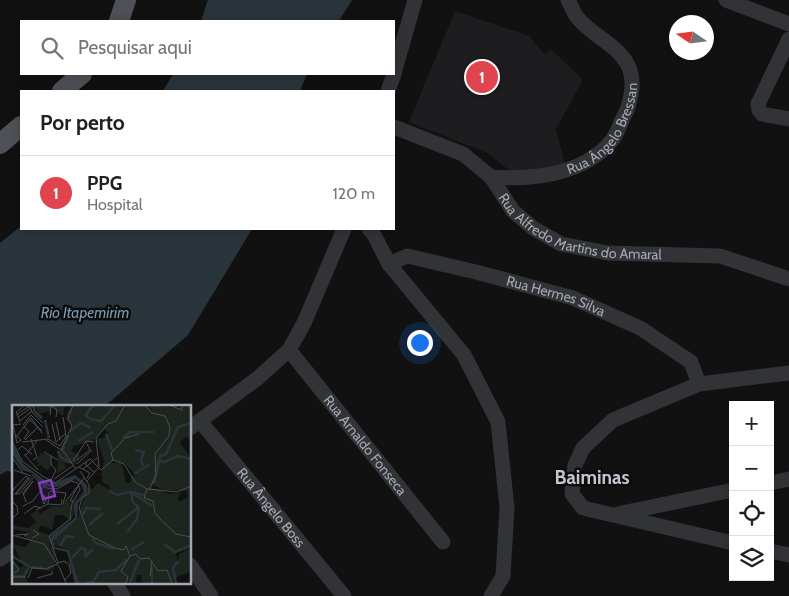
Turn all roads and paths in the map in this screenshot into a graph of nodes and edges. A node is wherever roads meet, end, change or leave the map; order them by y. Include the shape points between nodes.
1 (126, 0) edge
2 (415, 0) edge
3 (568, 0) edge
4 (726, 0) edge
5 (119, 20) edge
6 (789, 24) edge
7 (789, 39) edge
8 (395, 70) edge
9 (81, 75) edge
10 (394, 75) edge
11 (63, 90) edge
12 (388, 90) edge
13 (789, 119) edge
14 (20, 127) edge
15 (395, 127) edge
16 (0, 144) edge
17 (491, 177) junction
18 (344, 230) edge
19 (371, 230) edge
20 (388, 264) junction
21 (789, 279) edge
22 (289, 350) junction
23 (789, 373) edge
24 (699, 384) junction
25 (195, 424) edge
26 (789, 479) edge
27 (774, 482) edge
28 (729, 491) edge
29 (610, 515) junction
30 (729, 541) edge
31 (443, 542) dead end
32 (12, 551) edge
33 (774, 552) edge
34 (789, 555) edge
35 (0, 559) edge
36 (191, 567) edge
37 (503, 576) junction
38 (115, 584) edge
39 (209, 595) edge
40 (123, 596) edge
41 (344, 596) edge
42 (491, 596) edge
43 (505, 596) edge

1 - 5 main road
2 - 8 street
3 - 17 street, Rua Ângelo Bressan via 578,18 616,51 630,70 632,84 627,111 613,139 593,156 566,171 519,179
4 - 6 street
7 - 13 street via 758,104 762,114
9 - 11 main road
10 - 12 street
14 - 16 main road
15 - 17 street, Rua Alfredo Martins do Amaral via 462,154
17 - 21 street, Rua Alfredo Martins do Amaral via 513,211 533,228 561,244 608,254 720,256
18 - 22 street
19 - 20 street
20 - 24 street, Rua Hermes Silva via 407,256 573,298 640,328 691,362
20 - 37 street via 464,355 498,422 507,508
22 - 25 street via 258,378
22 - 31 street, Rua Arnaldo Fonseca
23 - 24 street
24 - 29 street via 613,420 583,448 575,465 572,494 583,508
25 - 41 street, Rua Ângelo Boss
26 - 27 street
28 - 29 street
29 - 30 street
32 - 35 street
33 - 34 street
36 - 39 street
37 - 42 street
37 - 43 street
38 - 40 street

